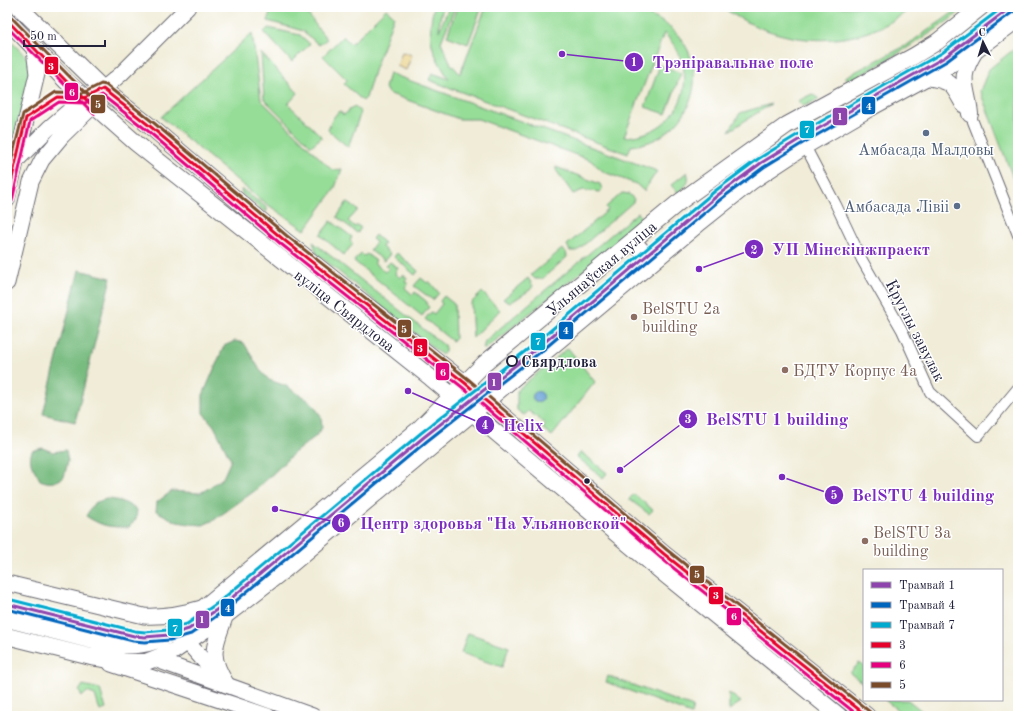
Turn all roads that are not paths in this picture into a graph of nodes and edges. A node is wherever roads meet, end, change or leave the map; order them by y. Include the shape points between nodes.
1 (19, 7) edge
2 (188, 7) edge
3 (981, 7) edge
4 (1018, 19) edge
5 (7, 20) edge
6 (34, 49) junction
7 (976, 51) junction
8 (927, 77) junction
9 (103, 89) junction
10 (88, 102) junction
11 (970, 114) junction
12 (787, 126) junction
13 (805, 146) junction
14 (11, 159) edge
15 (7, 200) edge
16 (1018, 236) edge
17 (633, 242) junction
18 (652, 262) junction
19 (7, 283) edge
20 (465, 383) junction
21 (1018, 388) edge
22 (452, 396) junction
23 (485, 401) junction
24 (472, 412) junction
25 (278, 546) junction
26 (283, 571) junction
27 (7, 583) edge
28 (205, 607) junction
29 (144, 616) junction
30 (225, 616) junction
31 (7, 619) edge
32 (173, 633) junction
33 (7, 636) edge
34 (188, 643) junction
35 (106, 644) junction
36 (91, 657) junction
37 (154, 659) junction
38 (226, 684) junction
39 (268, 716) edge
40 (313, 716) edge
41 (839, 716) edge
42 (867, 716) edge

1 - 9 main road, вуліца Свярдлова
2 - 9 street via 122,74
3 - 12 main road, Ульянаўская вуліца via 920,53
4 - 7 main road, Ульянаўская вуліца
5 - 6 main road, вуліца Свярдлова
6 - 10 main road, вуліца Свярдлова
6 - 14 street via 37,74
7 - 8 main road, Ульянаўская вуліца
7 - 11 main road via 964,74
8 - 11 main road via 952,84
8 - 13 main road, Ульянаўская вуліца
9 - 10 street
9 - 20 main road, вуліца Свярдлова via 284,240
10 - 14 street via 49,128
10 - 19 street via 53,146 31,182
10 - 22 main road, вуліца Свярдлова via 188,186
11 - 16 street
12 - 13 main road
12 - 17 main road, Ульянаўская вуліца via 678,203
13 - 18 main road, Ульянаўская вуліца via 752,182
13 - 21 street, Круглы завулак via 862,260 902,330 930,392 978,436
14 - 15 street
17 - 18 main road
17 - 20 main road, Ульянаўская вуліца via 484,364
18 - 23 main road, Ульянаўская вуліца
20 - 22 main road, Ульянаўская вуліца
20 - 23 main road, вуліца Свярдлова
22 - 24 main road, вуліца Свярдлова
22 - 25 main road, Ульянаўская вуліца via 418,430
23 - 24 main road, Ульянаўская вуліца
23 - 42 main road, вуліца Свярдлова via 664,554
24 - 26 main road, Ульянаўская вуліца
24 - 41 main road, вуліца Свярдлова via 662,572
25 - 26 main road via 278,560
25 - 28 main road, Ульянаўская вуліца
26 - 30 main road, Ульянаўская вуліца
27 - 29 street
28 - 29 street via 165,617
28 - 32 main road, Ульянаўская вуліца
29 - 32 street
30 - 34 main road, Ульянаўская вуліца
30 - 38 main road via 214,653 217,670
31 - 35 main road
32 - 34 street
32 - 35 main road, Ульянаўская вуліца via 154,642 138,645
33 - 36 main road, Ульянаўская вуліца
34 - 37 main road, Ульянаўская вуліца
34 - 38 street
35 - 37 main road
36 - 37 main road, Ульянаўская вуліца via 125,662
36 - 39 street
37 - 38 street
38 - 40 street

